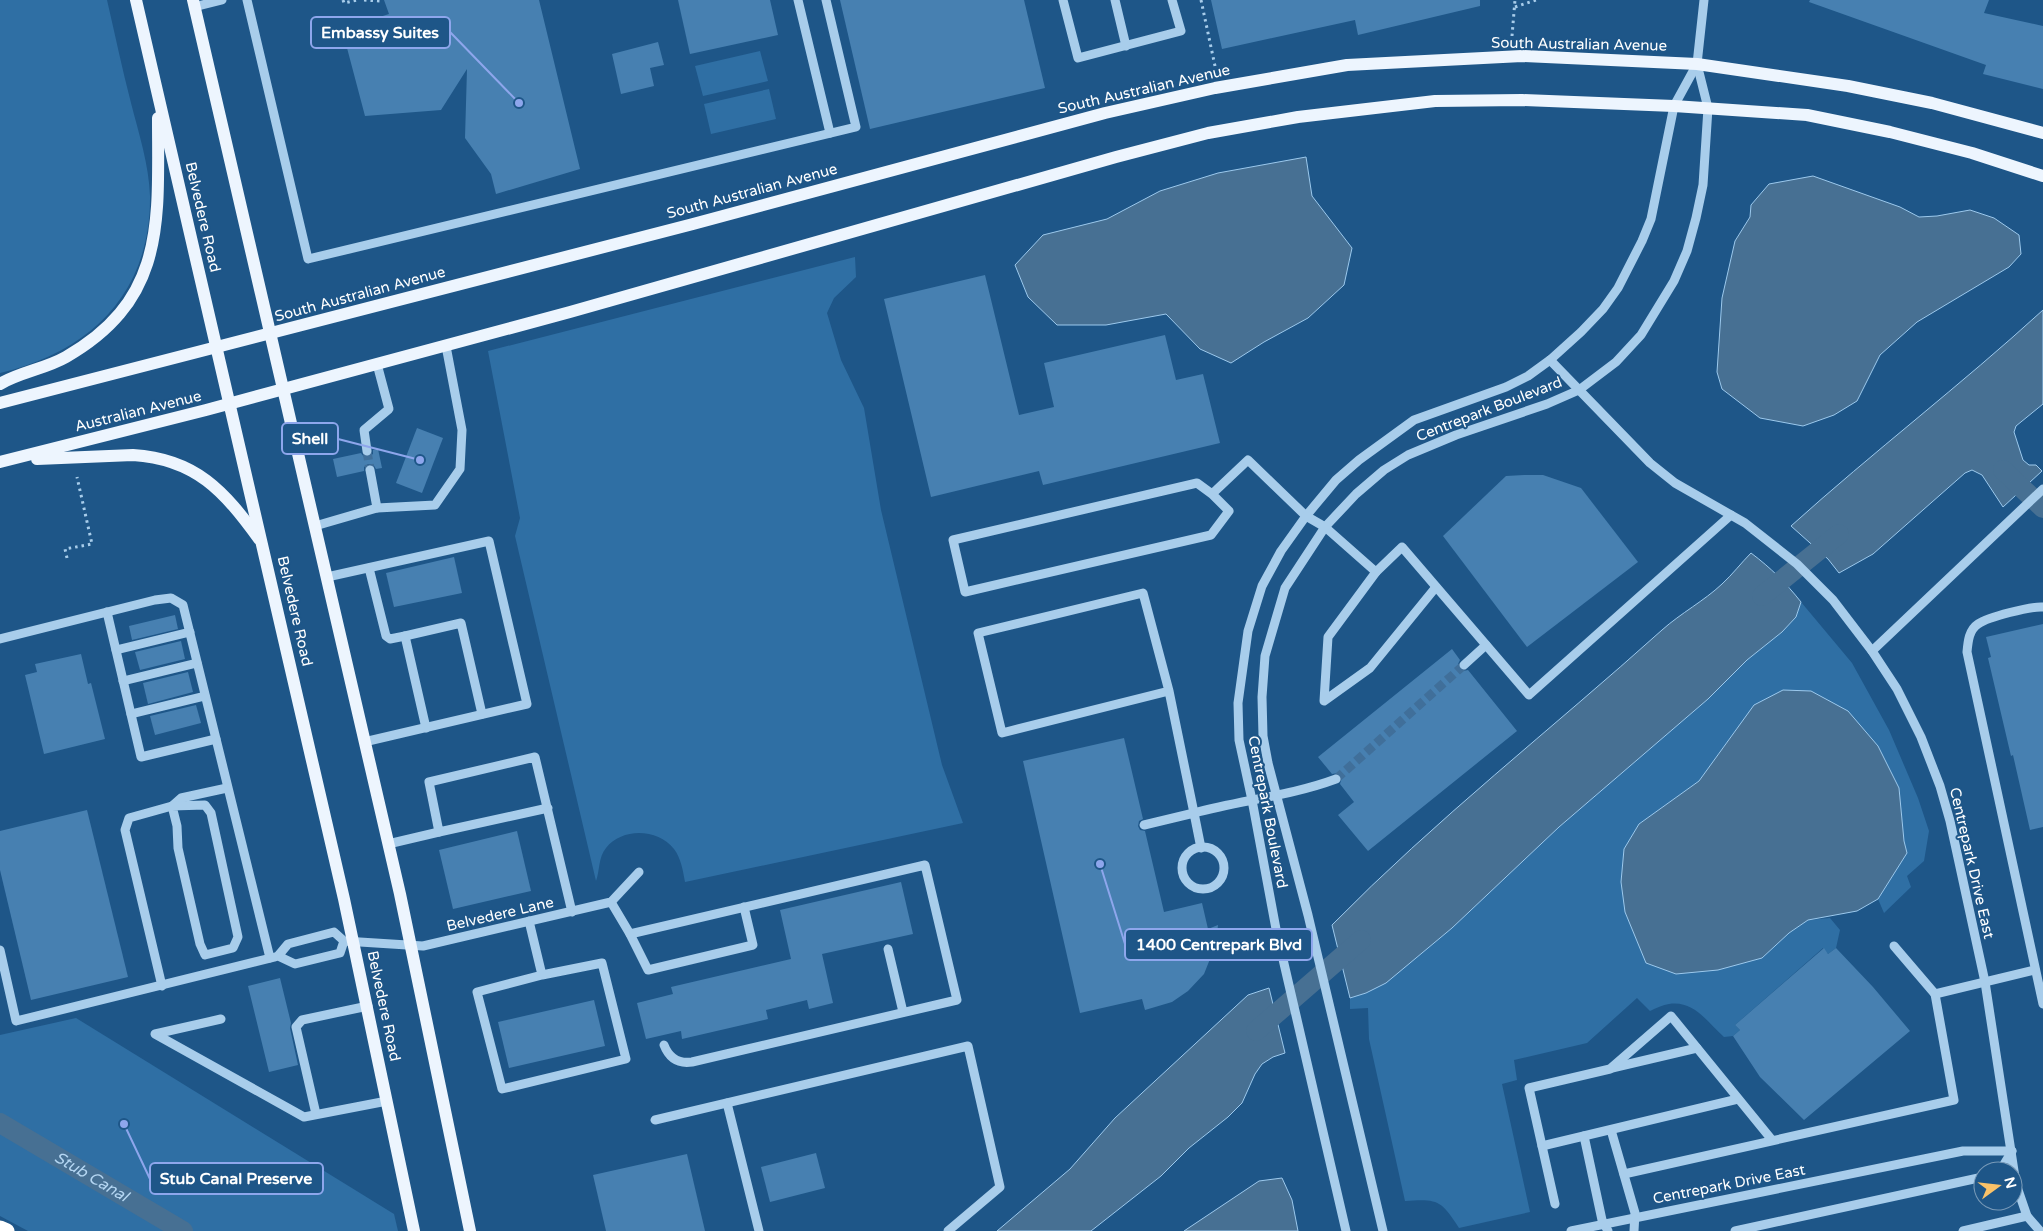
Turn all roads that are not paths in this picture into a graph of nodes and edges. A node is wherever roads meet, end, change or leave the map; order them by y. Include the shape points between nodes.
1 (136, 0) edge
2 (222, 0) edge
3 (247, 0) edge
4 (798, 0) edge
5 (826, 0) edge
6 (1063, 0) edge
7 (1115, 0) edge
8 (1172, 0) edge
9 (1704, 0) edge
10 (194, 3) edge
11 (1126, 46) junction
12 (1697, 64) junction
13 (158, 96) junction
14 (1674, 106) junction
15 (1708, 108) junction
16 (830, 133) junction
17 (2043, 133) edge
18 (2043, 176) edge
19 (270, 334) junction
20 (446, 346) junction
21 (217, 348) junction
22 (1550, 360) junction
23 (377, 364) junction
24 (0, 384) edge
25 (283, 389) junction
26 (1579, 390) junction
27 (0, 403) edge
28 (230, 404) junction
29 (367, 451) tunnel mouth
30 (4, 461) edge
31 (370, 470) tunnel mouth
32 (2043, 489) edge
33 (1212, 494) junction
34 (377, 508) junction
35 (1731, 515) junction
36 (1306, 516) junction
37 (315, 526) junction
38 (1325, 527) junction
39 (262, 544) junction
40 (369, 568) junction
41 (1376, 572) junction
42 (327, 577) junction
43 (1436, 587) junction
44 (2043, 607) edge
45 (107, 612) junction
46 (190, 632) junction
47 (405, 636) junction
48 (0, 638) edge
49 (1486, 645) junction
50 (116, 650) junction
51 (1872, 651) junction
52 (197, 663) junction
53 (1464, 665) tunnel mouth
54 (123, 681) junction
55 (1169, 691) junction
56 (205, 696) junction
57 (131, 714) junction
58 (482, 714) junction
59 (426, 728) junction
60 (216, 738) junction
61 (364, 742) junction
62 (1336, 779) tunnel mouth
63 (227, 788) junction
64 (1276, 796) junction
65 (1252, 800) junction
66 (172, 806) junction
67 (548, 808) junction
68 (1194, 813) junction
69 (1144, 825) dead end
70 (439, 832) junction
71 (388, 844) junction
72 (1201, 848) junction
73 (639, 872) dead end
74 (611, 902) junction
75 (744, 907) junction
76 (572, 912) junction
77 (530, 922) junction
78 (630, 934) junction
79 (349, 941) junction
80 (411, 945) junction
81 (1894, 946) dead end
82 (888, 949) dead end
83 (0, 950) edge
84 (274, 957) junction
85 (2036, 970) junction
86 (542, 975) junction
87 (1985, 982) junction
88 (162, 986) junction
89 (1935, 994) junction
90 (2043, 1004) edge
91 (368, 1006) junction
92 (903, 1012) junction
93 (221, 1019) dead end
94 (664, 1045) dead end
95 (1697, 1048) junction
96 (1610, 1068) junction
97 (1738, 1099) junction
98 (387, 1101) junction
99 (727, 1103) junction
100 (316, 1114) junction
101 (655, 1120) dead end
102 (1611, 1130) junction
103 (1584, 1136) junction
104 (1772, 1140) junction
105 (1542, 1146) junction
106 (2012, 1151) junction
107 (2006, 1161) edge
108 (1624, 1174) junction
109 (1973, 1180) edge
110 (1555, 1204) dead end
111 (2027, 1216) junction
112 (1635, 1217) junction
113 (0, 1228) edge
114 (1606, 1228) edge
115 (7, 1231) edge
116 (414, 1231) edge
117 (470, 1231) edge
118 (759, 1231) edge
119 (948, 1231) edge
120 (1346, 1231) edge
121 (1383, 1231) edge
122 (1571, 1231) edge
123 (1634, 1231) edge
124 (1735, 1231) edge
125 (1963, 1231) edge
126 (2040, 1231) edge

1 - 13 main road, Belvedere Road
2 - 10 street
3 - 16 street via 308,259
4 - 16 street
5 - 16 street via 856,127
6 - 11 street via 1078,58
7 - 11 street
8 - 11 street via 1181,31
9 - 12 street
10 - 19 main road
12 - 14 street, Centrepark Boulevard
12 - 15 street, Centrepark Boulevard
12 - 17 main road, South Australian Avenue via 1848,86 1932,103
12 - 19 main road, South Australian Avenue via 1522,56 1346,66 1215,88 1105,113
13 - 21 main road, Belvedere Road
13 - 24 main road via 156,227 149,260 135,292 91,341 52,365
14 - 15 main road
14 - 20 main road via 1522,100 1435,101 1298,117 1208,133
14 - 22 street, Centrepark Boulevard via 1651,219 1632,264 1602,309
15 - 18 main road via 1807,115 1972,153
15 - 26 street, Centrepark Boulevard via 1696,218 1674,281 1640,335 1616,362
19 - 21 main road
19 - 25 main road
20 - 23 main road
20 - 34 street via 462,430 460,469 435,505
21 - 27 main road
21 - 28 main road, Belvedere Road
22 - 26 street, Centrepark Drive East
22 - 36 street, Centrepark Boulevard via 1506,387 1414,420 1336,480
23 - 25 main road
23 - 29 street via 389,409 364,430
25 - 28 main road, Australian Avenue
25 - 37 main road
26 - 35 street, Centrepark Drive East via 1650,463
26 - 38 street, Centrepark Boulevard via 1408,454 1356,494
28 - 30 main road, Australian Avenue
28 - 39 main road, Belvedere Road
30 - 39 main road via 133,455 171,462 214,485 236,508
31 - 34 street
32 - 51 street
33 - 33 street via 1198,483 953,540 965,592 1212,535 1229,512
33 - 36 street via 1248,460
34 - 37 street
35 - 49 street via 1529,695
35 - 51 street, Centrepark Drive East via 1797,564 1833,600
36 - 38 street
36 - 65 street, Centrepark Boulevard via 1262,586 1248,631 1238,703 1238,740
37 - 42 main road
38 - 41 street
38 - 64 street, Centrepark Boulevard via 1285,588 1265,656 1263,736
39 - 79 main road, Belvedere Road
40 - 42 street
40 - 47 street via 386,636 390,639
40 - 58 street via 489,540 527,704
41 - 43 street via 1402,548
41 - 43 street via 1328,637 1324,701 1370,668
42 - 61 main road
43 - 49 street
44 - 85 street via 1992,617 1978,624 1969,636 1967,652
45 - 46 street via 171,598 183,605
45 - 48 street
45 - 50 street
46 - 50 street
46 - 52 street
47 - 58 street via 461,622
47 - 59 street
49 - 53 street
50 - 54 street
51 - 87 street, Centrepark Drive East via 1921,737 1940,786
52 - 54 street
52 - 56 street
54 - 57 street
55 - 55 street via 1143,593 978,634 1002,733
55 - 68 street
56 - 57 street
56 - 60 street
57 - 60 street via 141,757
58 - 59 street
59 - 61 street
60 - 63 street
61 - 71 main road
62 - 64 street
63 - 66 street via 181,798
63 - 84 street
64 - 65 street
64 - 121 street, Centrepark Boulevard via 1308,915
65 - 68 street
65 - 120 street, Centrepark Boulevard via 1276,930
66 - 66 street via 200,944 205,955 233,948 238,937 237,929 210,813 205,805
66 - 88 street via 129,818 125,830
67 - 70 street
67 - 70 street via 535,757 429,782
67 - 76 street
68 - 69 street
68 - 72 street
70 - 71 street
71 - 80 main road
72 - 72 street via 1214,851 1224,868 1220,880 1203,889 1185,880 1182,866 1188,854
73 - 74 street
74 - 76 street, Belvedere Lane
74 - 78 street
75 - 78 street
75 - 78 street via 753,945 648,970
75 - 92 street via 926,864 957,1000
76 - 77 street, Belvedere Lane
77 - 80 street, Belvedere Lane via 423,946
77 - 86 street
79 - 80 street, Belvedere Lane
79 - 84 street via 340,953 295,964
79 - 84 street, Belvedere Lane via 334,932 288,944
79 - 91 main road, Belvedere Road
80 - 117 main road
81 - 89 street
82 - 92 street
83 - 88 street via 16,1021
84 - 88 street
85 - 87 street
85 - 90 street
86 - 86 street via 477,992 502,1088 626,1059 602,963
87 - 89 street
87 - 106 street, Centrepark Drive East
89 - 104 street via 1954,1100
91 - 98 main road, Belvedere Road
91 - 100 street via 302,1020 296,1027
92 - 94 street via 685,1063 672,1058
93 - 100 street via 155,1034 304,1117
95 - 96 street
95 - 96 street via 1671,1016
95 - 97 street
96 - 105 street via 1529,1088
97 - 102 street
97 - 104 street
98 - 100 street
98 - 116 main road, Belvedere Road
99 - 101 street
99 - 118 street
99 - 119 street via 968,1046 1000,1187
102 - 103 street
102 - 108 street
103 - 105 street
103 - 114 street
104 - 108 street
105 - 110 street
106 - 107 street
106 - 111 street via 2016,1184
106 - 112 street, Centrepark Drive East via 1963,1151
108 - 112 street
109 - 124 street
111 - 125 street
111 - 126 street
112 - 114 street, Centrepark Drive East
112 - 123 street
113 - 115 highway
114 - 122 street, Centrepark Drive East

